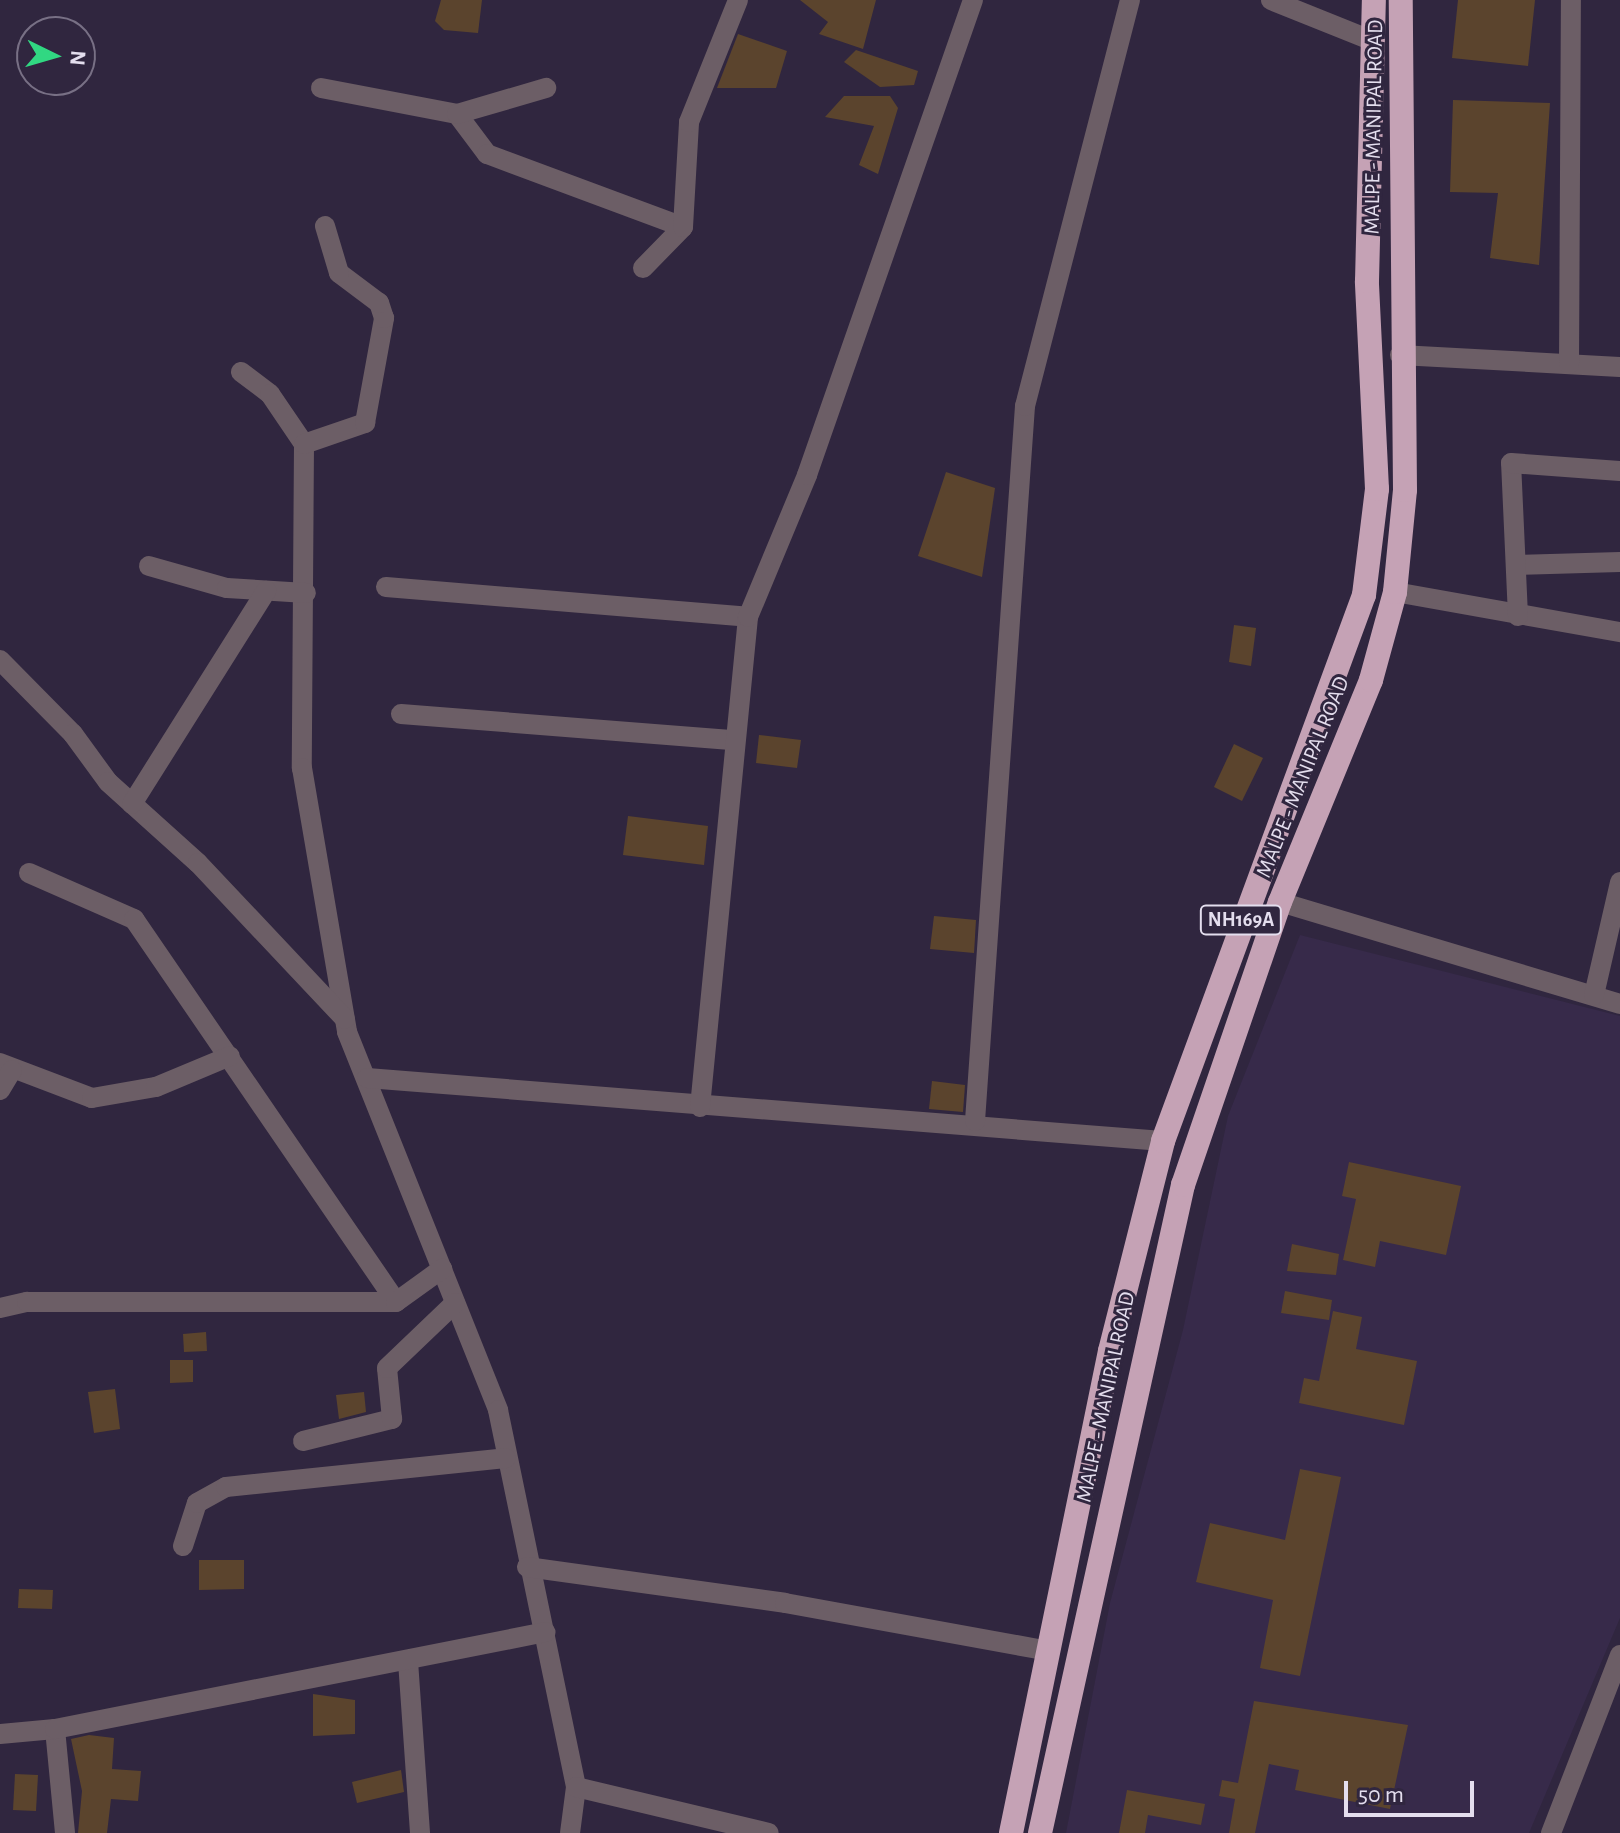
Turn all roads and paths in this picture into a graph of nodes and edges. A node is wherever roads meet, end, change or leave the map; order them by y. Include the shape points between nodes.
1 (738, 0) edge
2 (973, 0) edge
3 (1130, 0) edge
4 (1271, 0) edge
5 (1374, 0) edge
6 (1401, 0) edge
7 (1571, 0) edge
8 (1373, 41) junction
9 (321, 88) dead end
10 (546, 88) dead end
11 (457, 114) junction
12 (325, 226) dead end
13 (683, 227) junction
14 (643, 268) dead end
15 (1367, 281) junction
16 (1399, 282) junction
17 (1400, 355) junction
18 (1569, 364) junction
19 (1620, 367) edge
20 (241, 372) dead end
21 (304, 444) junction
22 (1620, 471) edge
23 (1620, 562) edge
24 (1516, 565) junction
25 (149, 566) dead end
26 (386, 587) dead end
27 (266, 591) junction
28 (1395, 592) junction
29 (306, 593) junction
30 (1518, 616) junction
31 (748, 617) junction
32 (1620, 632) edge
33 (0, 660) edge
34 (401, 714) dead end
35 (734, 740) junction
36 (132, 804) junction
37 (29, 873) dead end
38 (1620, 882) edge
39 (1280, 902) junction
40 (1594, 995) junction
41 (1620, 1004) edge
42 (345, 1019) junction
43 (230, 1056) junction
44 (6, 1067) edge
45 (367, 1078) junction
46 (0, 1090) edge
47 (700, 1107) junction
48 (975, 1121) junction
49 (1163, 1141) junction
50 (442, 1269) junction
51 (396, 1302) junction
52 (455, 1303) junction
53 (0, 1308) edge
54 (303, 1441) dead end
55 (506, 1458) junction
56 (183, 1546) dead end
57 (1067, 1557) junction
58 (1097, 1564) junction
59 (527, 1567) junction
60 (546, 1632) junction
61 (1048, 1651) junction
62 (1620, 1655) edge
63 (408, 1661) junction
64 (55, 1729) junction
65 (0, 1734) edge
66 (576, 1787) junction
67 (65, 1833) edge
68 (420, 1833) edge
69 (570, 1833) edge
70 (769, 1833) edge
71 (1011, 1833) edge
72 (1040, 1833) edge
73 (1551, 1833) edge

1 - 13 street via 689,122
2 - 31 street via 807,475
3 - 48 street via 1025,406
4 - 8 street
5 - 8 highway, MALPE - MANIPAL ROAD / NH169A
6 - 16 highway, MALPE - MANIPAL ROAD / NH169A
7 - 18 street
8 - 15 highway, MALPE - MANIPAL ROAD / NH169A
9 - 11 street
10 - 11 street
11 - 13 street via 487,154
12 - 21 street via 339,273 379,303 384,318 365,423
13 - 14 street
15 - 16 highway
15 - 49 highway, MALPE - MANIPAL ROAD / NH169A via 1377,489 1364,595
16 - 17 highway, MALPE - MANIPAL ROAD / NH169A
17 - 18 street
17 - 28 highway, MALPE - MANIPAL ROAD / NH169A via 1405,490
18 - 19 street
20 - 21 street via 270,394
21 - 29 street
22 - 24 street via 1511,463
23 - 24 street
24 - 30 street
25 - 27 street via 206,585
26 - 31 street
27 - 29 street
27 - 36 street
28 - 30 street
28 - 39 highway, MALPE - MANIPAL ROAD / NH169A via 1371,680
29 - 42 street via 302,768
30 - 32 street
31 - 35 street
33 - 36 street
34 - 35 street
35 - 47 street
36 - 42 street via 198,863
37 - 43 street via 134,919
38 - 40 street
39 - 40 street
39 - 58 highway, MALPE - MANIPAL ROAD / NH169A via 1183,1185
40 - 41 street
42 - 45 street
43 - 44 street via 118,1096 92,1098
43 - 51 street
44 - 46 street
45 - 47 street
45 - 50 street
47 - 48 street
48 - 49 street
49 - 57 highway, MALPE - MANIPAL ROAD / NH169A
50 - 51 street
50 - 52 street
51 - 53 street via 27,1302
52 - 54 street via 387,1368 392,1419
52 - 55 street via 498,1410
55 - 56 street via 226,1487 197,1503
55 - 59 street
57 - 58 street
57 - 61 highway, MALPE - MANIPAL ROAD / NH169A
58 - 72 highway, MALPE - MANIPAL ROAD / NH169A
59 - 60 street
59 - 61 street via 785,1603
60 - 63 street
60 - 66 street
61 - 71 highway, MALPE - MANIPAL ROAD / NH169A
62 - 73 street
63 - 64 street via 235,1689
63 - 68 street
64 - 65 street
64 - 67 street
66 - 69 street
66 - 70 street

